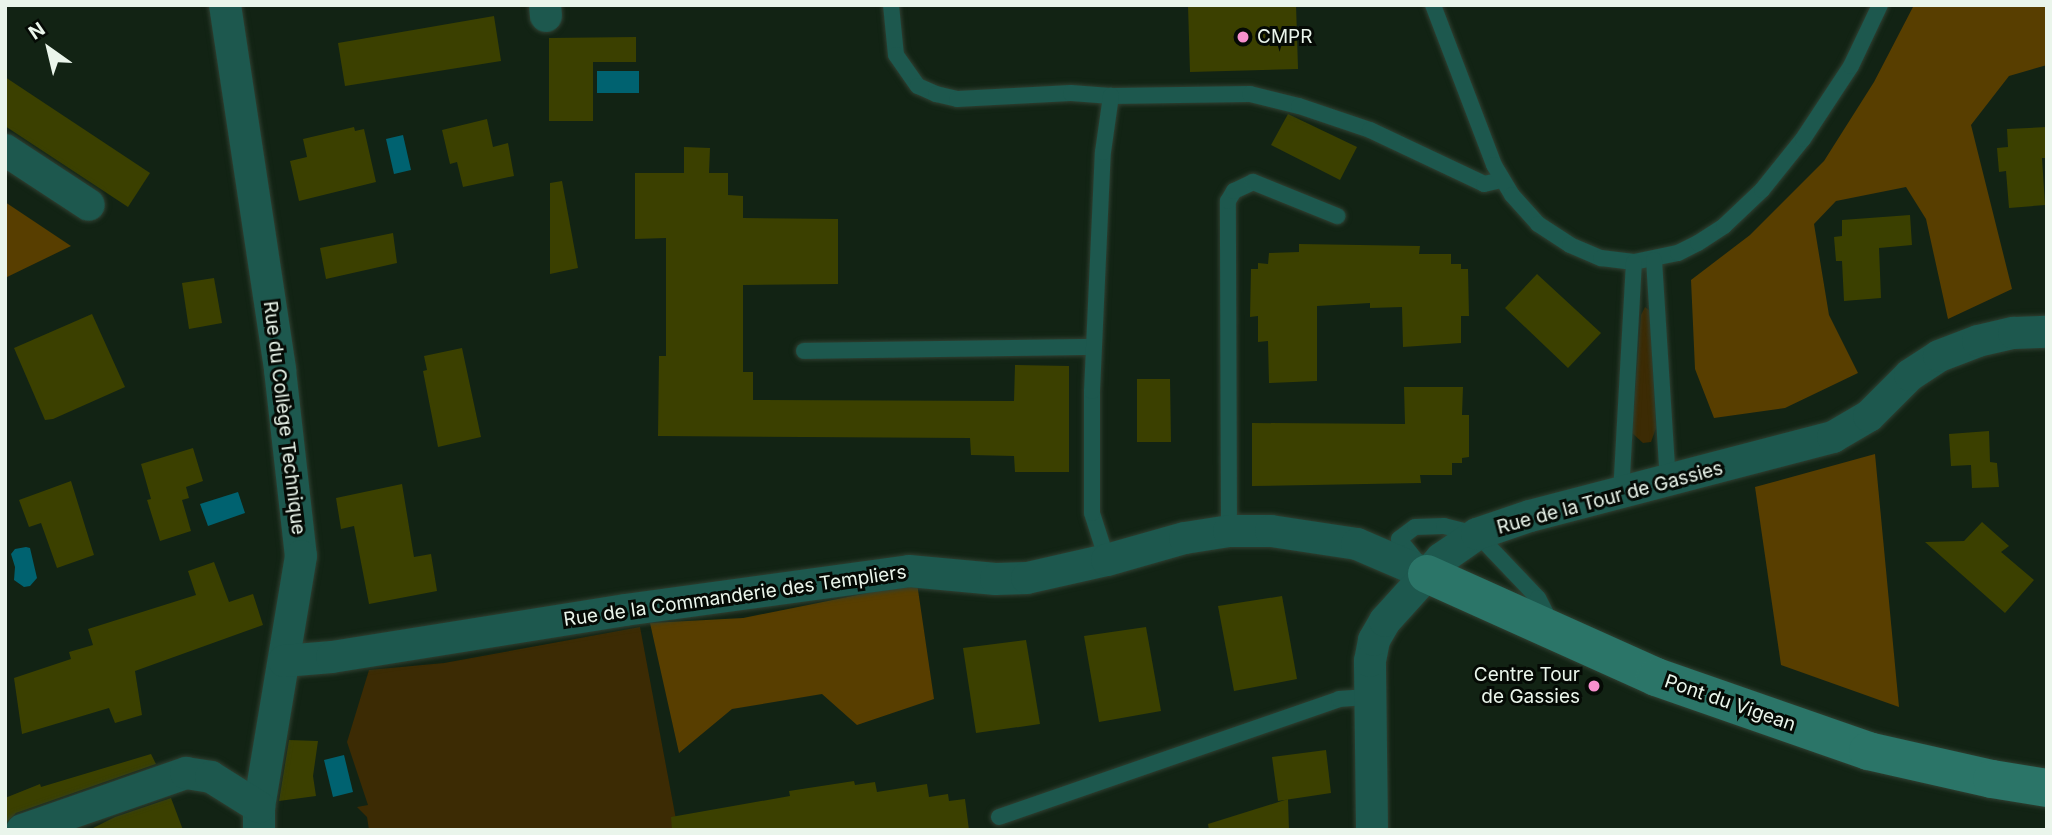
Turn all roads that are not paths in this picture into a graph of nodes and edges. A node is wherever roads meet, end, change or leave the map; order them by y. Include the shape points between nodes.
1 (225, 5) edge
2 (891, 5) edge
3 (1433, 5) edge
4 (1880, 5) edge
5 (1111, 96) junction
6 (5, 150) edge
7 (1502, 180) junction
8 (89, 205) dead end
9 (1337, 216) dead end
10 (1654, 260) junction
11 (1634, 262) junction
12 (2047, 332) edge
13 (1094, 347) junction
14 (804, 351) dead end
15 (1668, 482) junction
16 (1621, 494) junction
17 (1229, 531) junction
18 (1477, 534) junction
19 (1107, 560) junction
20 (1427, 574) junction
21 (1555, 632) junction
22 (284, 661) junction
23 (1370, 697) junction
24 (2047, 788) edge
25 (999, 817) dead end
26 (259, 818) edge
27 (22, 830) edge
28 (1372, 830) edge

1 - 22 street, Rue du Collège Technique via 280,370 301,556
2 - 5 lane via 896,55 918,86 936,94 957,99 1071,93
3 - 7 lane
4 - 10 lane via 1851,66 1803,139 1762,190 1724,226 1678,253
5 - 7 lane via 1250,94 1370,130 1484,184
5 - 13 lane via 1103,152
6 - 8 street
7 - 11 lane via 1538,224 1570,245 1601,258
9 - 17 lane via 1253,182 1234,191 1228,201
10 - 11 lane
10 - 15 lane
11 - 16 lane
12 - 15 street, Rue de la Tour de Gassies via 1978,341 1939,356 1910,375 1869,416 1833,437
13 - 14 lane
13 - 19 lane via 1092,513
15 - 16 street, Rue de la Tour de Gassies
16 - 18 street, Rue de la Tour de Gassies
17 - 19 street, Rue de la Commanderie des Templiers via 1163,543
17 - 20 street, Rue de la Commanderie des Templiers via 1271,531 1357,544
18 - 20 street, Rue de la Tour de Gassies
18 - 20 lane via 1444,526 1415,527 1399,539
18 - 21 lane via 1538,598
19 - 22 street, Rue de la Commanderie des Templiers via 1027,578 909,571
20 - 21 street, Pont du Vigean
20 - 23 street, Rue de la Tour de Gassies via 1374,640
21 - 24 street, Pont du Vigean via 1656,677 1868,751
22 - 26 street, Rue du Collège Technique
23 - 25 lane via 1339,699
23 - 28 street, Rue de la Tour de Gassies
26 - 27 street via 211,777 186,773

